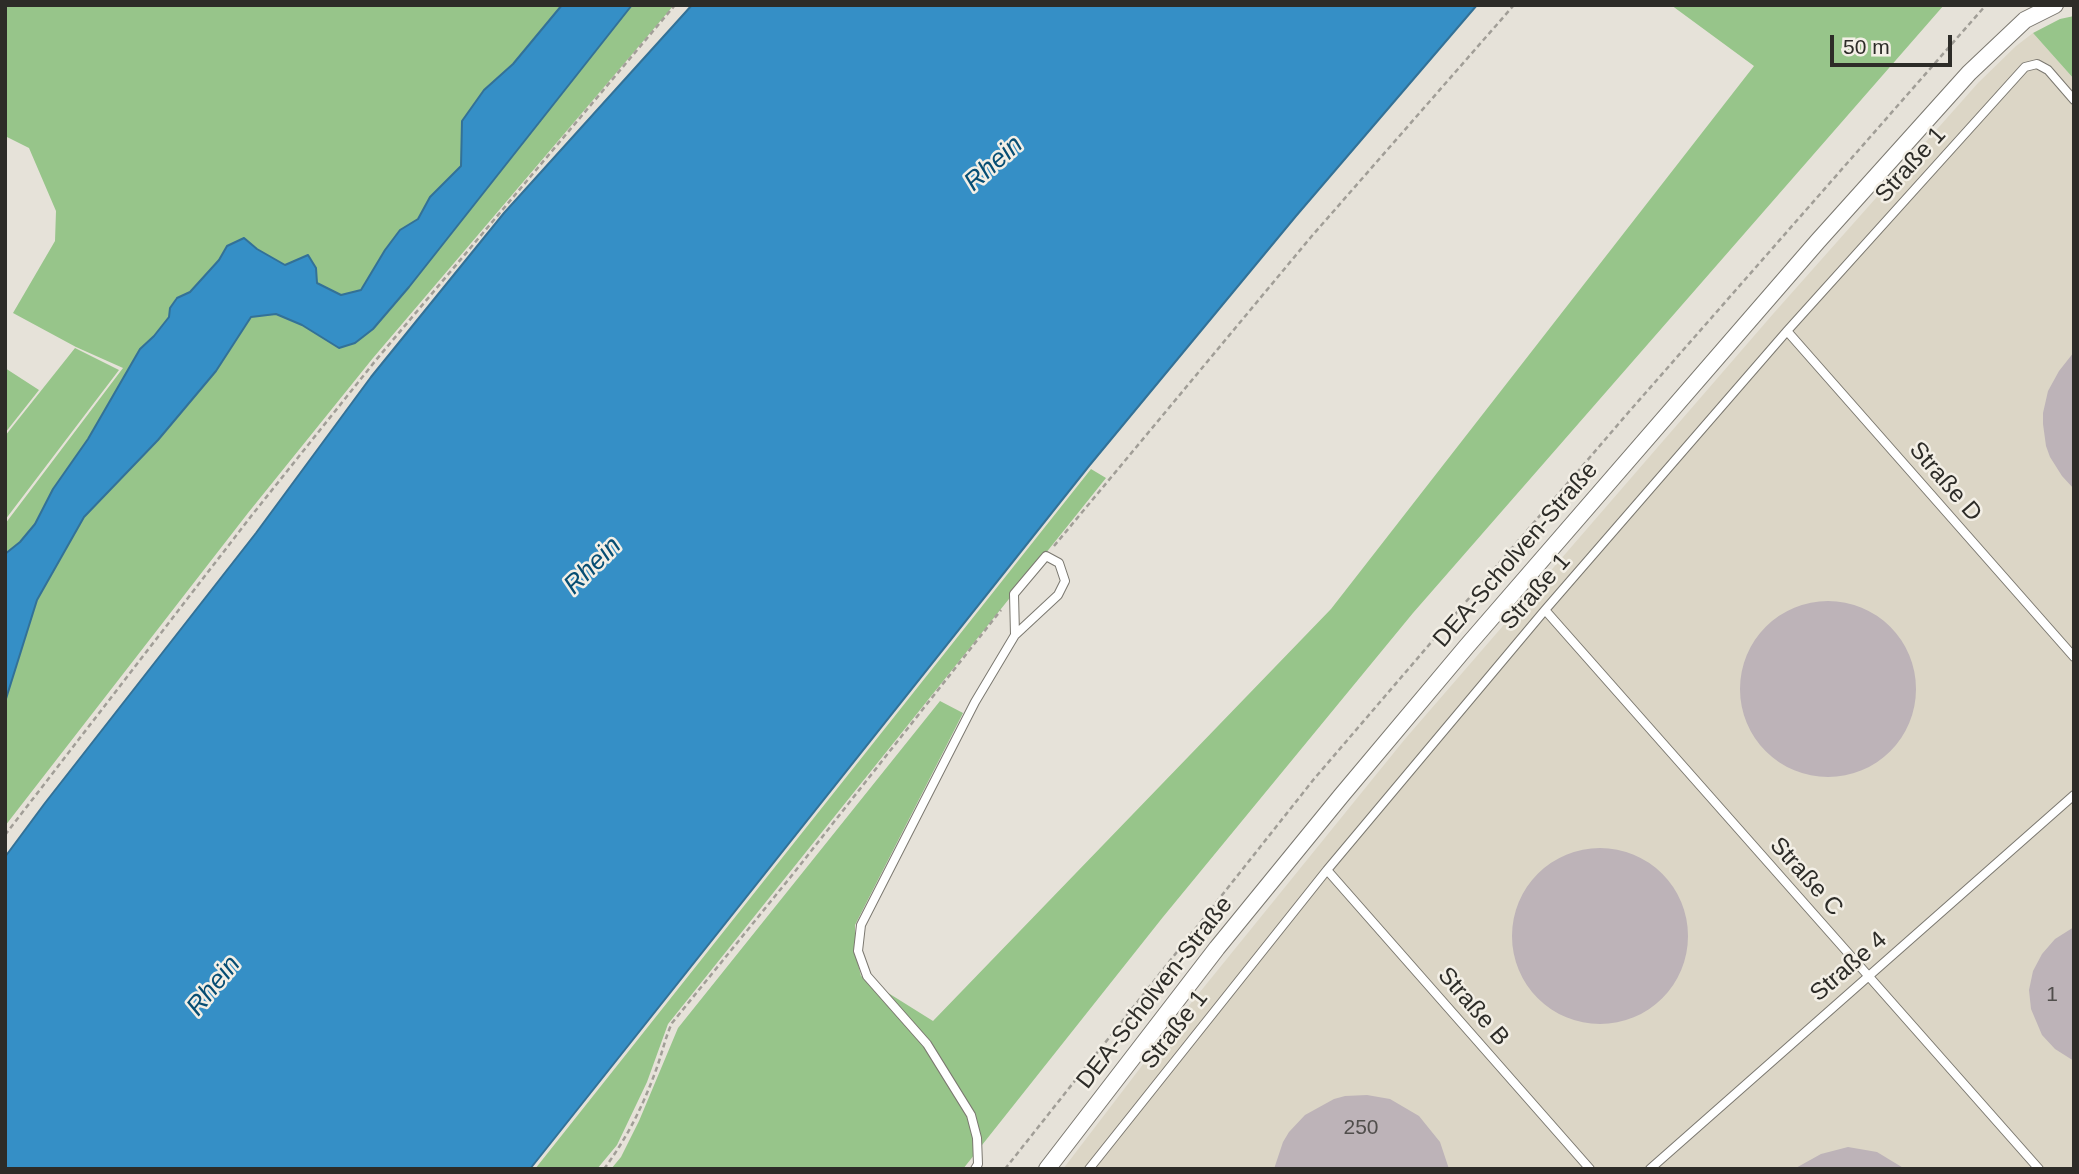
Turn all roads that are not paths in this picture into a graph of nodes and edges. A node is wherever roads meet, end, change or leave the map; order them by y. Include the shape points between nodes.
1 (2055, 5) edge
2 (2074, 100) edge
3 (1787, 331) junction
4 (1545, 610) junction
5 (1015, 635) junction
6 (2074, 657) edge
7 (2074, 795) edge
8 (1327, 870) junction
9 (1868, 975) junction
10 (975, 1169) edge
11 (1047, 1169) edge
12 (1089, 1169) edge
13 (1590, 1169) edge
14 (1650, 1169) edge
15 (2039, 1169) edge

1 - 11 street, DEA-Scholven-Straße via 2025,20 1969,73 1809,251 1341,796
2 - 3 lane, Straße 1 via 2048,70 2037,64 2025,67
3 - 4 lane, Straße 1
3 - 6 lane, Straße D
4 - 8 lane, Straße 1
4 - 9 lane, Straße C
5 - 5 lane via 1058,595 1065,581 1059,563 1046,556 1014,594
5 - 10 lane via 975,702 861,925 858,951 867,976 927,1044 971,1115 977,1138
7 - 9 lane, Straße 4
8 - 12 lane, Straße 1
8 - 13 lane, Straße B
9 - 14 lane, Straße 4
9 - 15 lane, Straße C

